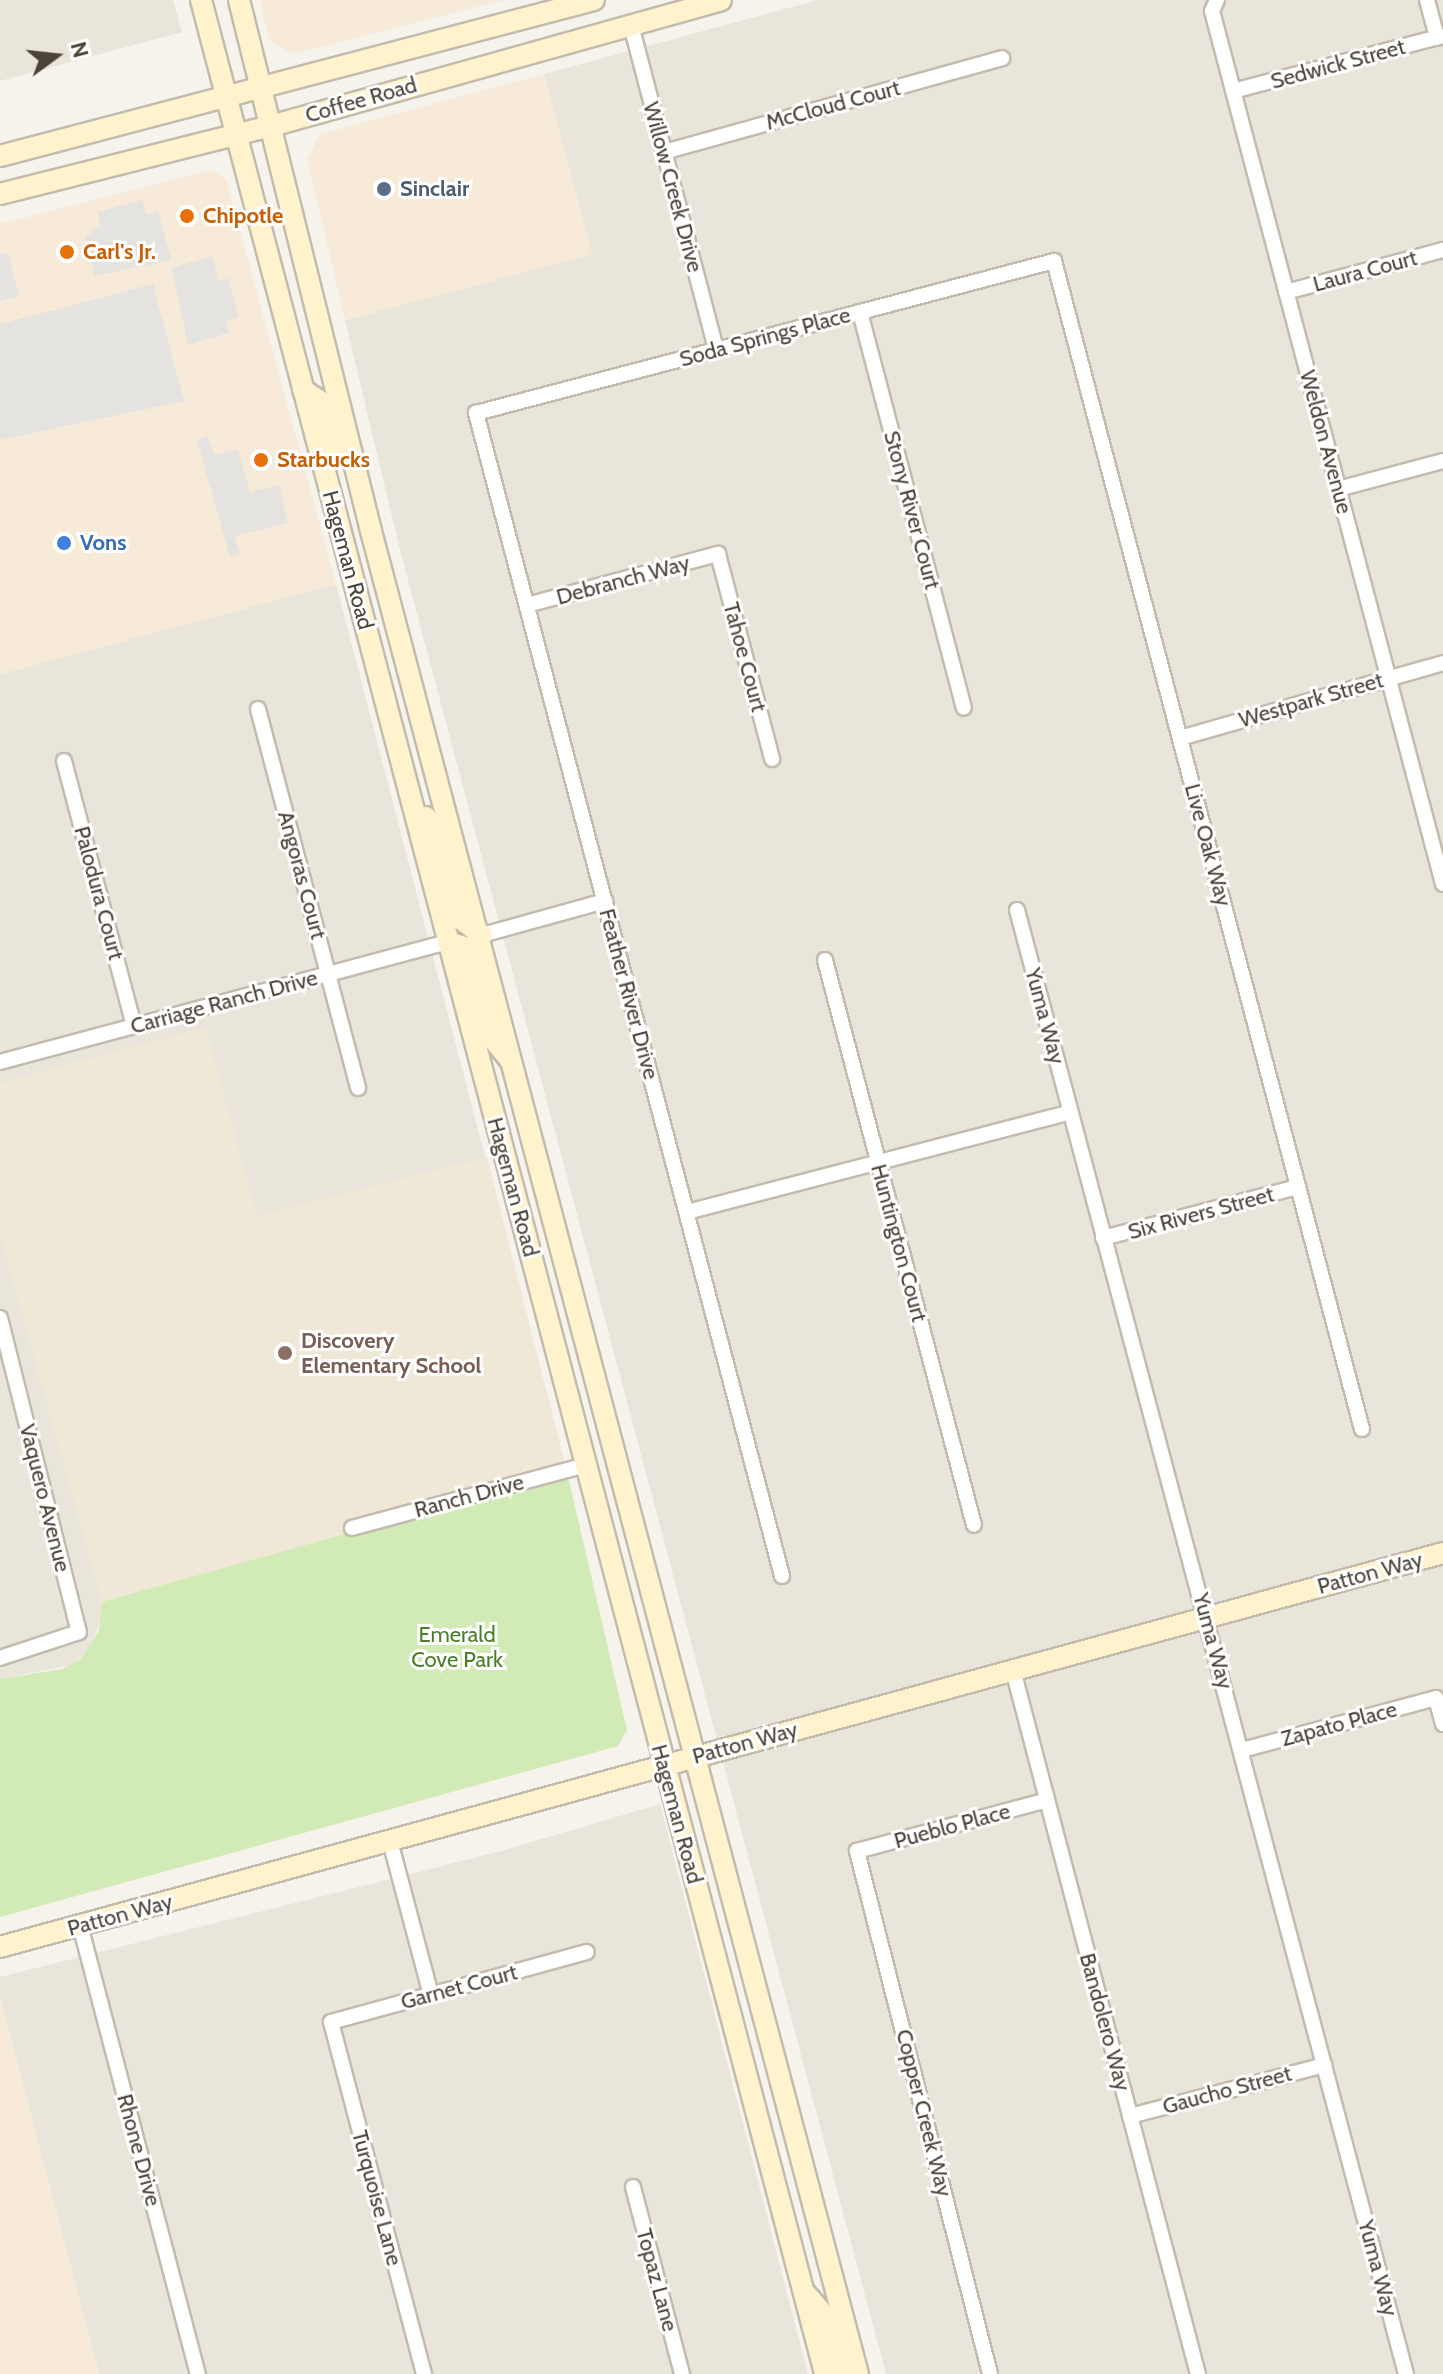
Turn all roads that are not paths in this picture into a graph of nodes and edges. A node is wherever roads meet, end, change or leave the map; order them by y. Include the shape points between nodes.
1 (201, 0) edge
2 (239, 0) edge
3 (594, 0) edge
4 (721, 0) edge
5 (1217, 0) edge
6 (1427, 0) edge
7 (631, 25) junction
8 (1440, 37) edge
9 (1002, 58) dead end
10 (262, 86) junction
11 (1233, 91) junction
12 (225, 95) junction
13 (271, 126) junction
14 (236, 135) junction
15 (664, 152) junction
16 (0, 156) edge
17 (0, 194) edge
18 (1443, 250) edge
19 (1054, 261) joint
20 (1286, 292) junction
21 (860, 312) junction
22 (716, 350) junction
23 (303, 390) junction
24 (476, 413) joint
25 (1443, 461) edge
26 (1338, 489) junction
27 (371, 531) junction
28 (718, 554) joint
29 (527, 605) junction
30 (1443, 663) edge
31 (1388, 678) junction
32 (964, 708) dead end
33 (258, 709) dead end
34 (1180, 738) junction
35 (772, 759) dead end
36 (64, 761) dead end
37 (409, 781) junction
38 (1442, 880) edge
39 (605, 901) junction
40 (1017, 910) dead end
41 (482, 935) junction
42 (448, 942) junction
43 (825, 960) dead end
44 (328, 974) junction
45 (134, 1026) junction
46 (0, 1062) edge
47 (514, 1066) junction
48 (358, 1088) dead end
49 (1070, 1112) junction
50 (878, 1162) junction
51 (1298, 1187) junction
52 (687, 1212) junction
53 (1103, 1238) junction
54 (0, 1318) edge
55 (1362, 1429) dead end
56 (586, 1465) junction
57 (974, 1525) dead end
58 (352, 1528) dead end
59 (1443, 1553) edge
60 (782, 1576) dead end
61 (1207, 1617) junction
62 (0, 1658) edge
63 (1013, 1670) junction
64 (1443, 1724) edge
65 (1242, 1750) junction
66 (699, 1756) junction
67 (665, 1765) junction
68 (1047, 1800) junction
69 (390, 1841) junction
70 (857, 1851) joint
71 (80, 1925) junction
72 (0, 1947) edge
73 (587, 1952) dead end
74 (431, 1995) junction
75 (331, 2022) joint
76 (1324, 2065) junction
77 (1130, 2116) junction
78 (633, 2187) dead end
79 (803, 2291) junction
80 (198, 2374) edge
81 (424, 2374) edge
82 (682, 2374) edge
83 (825, 2374) edge
84 (843, 2374) edge
85 (858, 2374) edge
86 (990, 2374) edge
87 (1198, 2374) edge
88 (1406, 2374) edge

1 - 12 main road, Hageman Road
2 - 10 main road, Hageman Road
3 - 10 main road, Coffee Road
4 - 7 main road, Coffee Road
5 - 11 street, Weldon Avenue via 1212,11
6 - 8 street
7 - 13 main road, Coffee Road
7 - 15 street, Willow Creek Drive
8 - 11 street, Sedwick Street
9 - 15 street, McCloud Court
10 - 12 main road, Coffee Road
10 - 13 main road, Hageman Road
11 - 20 street, Weldon Avenue
12 - 14 main road, Hageman Road
12 - 16 main road, Coffee Road
13 - 14 main road, Coffee Road
13 - 27 main road, Hageman Road
14 - 17 main road, Coffee Road
14 - 23 main road, Hageman Road
15 - 22 street, Willow Creek Drive
18 - 20 street, Laura Court
19 - 21 street, Soda Springs Place
19 - 34 street, Live Oak Way
20 - 26 street, Weldon Avenue
21 - 22 street, Soda Springs Place
21 - 32 street, Stony River Court
22 - 24 street, Soda Springs Place
23 - 27 main road via 323,403 350,493
23 - 37 main road, Hageman Road
24 - 29 street, Feather River Drive
25 - 26 street
26 - 31 street, Weldon Avenue
27 - 41 main road, Hageman Road
28 - 29 street, Debranch Way
28 - 35 street, Tahoe Court
29 - 39 street, Feather River Drive
30 - 31 street, Westpark Street
31 - 34 street, Westpark Street
31 - 38 street, Weldon Avenue
33 - 44 street, Angoras Court
34 - 51 street, Live Oak Way
36 - 45 street, Palodura Court
37 - 41 main road via 438,841 462,920
37 - 42 main road, Hageman Road
39 - 41 street
39 - 52 street, Feather River Drive
40 - 49 street, Yuma Way
41 - 47 main road, Hageman Road
42 - 44 street, Carriage Ranch Drive
42 - 47 main road via 468,948 493,1039
42 - 56 main road, Hageman Road
43 - 50 street, Huntington Court
44 - 45 street, Carriage Ranch Drive
44 - 48 street, Angoras Court
45 - 46 street, Carriage Ranch Drive
47 - 66 main road, Hageman Road
49 - 50 street
49 - 53 street, Yuma Way
50 - 52 street
50 - 57 street, Huntington Court
51 - 53 street, Six Rivers Street
51 - 55 street, Live Oak Way
52 - 60 street, Feather River Drive
53 - 61 street, Yuma Way
54 - 62 street, Vaquero Avenue via 79,1632
56 - 58 street, Ranch Drive
56 - 67 main road, Hageman Road
59 - 61 main road, Patton Way
61 - 63 main road, Patton Way
61 - 65 street, Yuma Way
63 - 66 main road, Patton Way
63 - 68 street, Bandolero Way
64 - 65 street, Zapato Place via 1436,1698
65 - 76 street, Yuma Way
66 - 67 main road, Patton Way
66 - 85 main road, Hageman Road
67 - 69 main road, Patton Way
67 - 79 main road, Hageman Road
68 - 70 street, Pueblo Place
68 - 77 street, Bandolero Way
69 - 71 main road, Patton Way
69 - 74 street
70 - 86 street, Copper Creek Way
71 - 72 main road, Patton Way
71 - 80 street, Rhone Drive
73 - 74 street, Garnet Court
74 - 75 street, Garnet Court
75 - 81 street, Turquoise Lane
76 - 77 street, Gaucho Street
76 - 88 street, Yuma Way
77 - 87 street, Bandolero Way
78 - 82 street, Topaz Lane
79 - 83 main road, Hageman Road
79 - 84 main road via 830,2322

